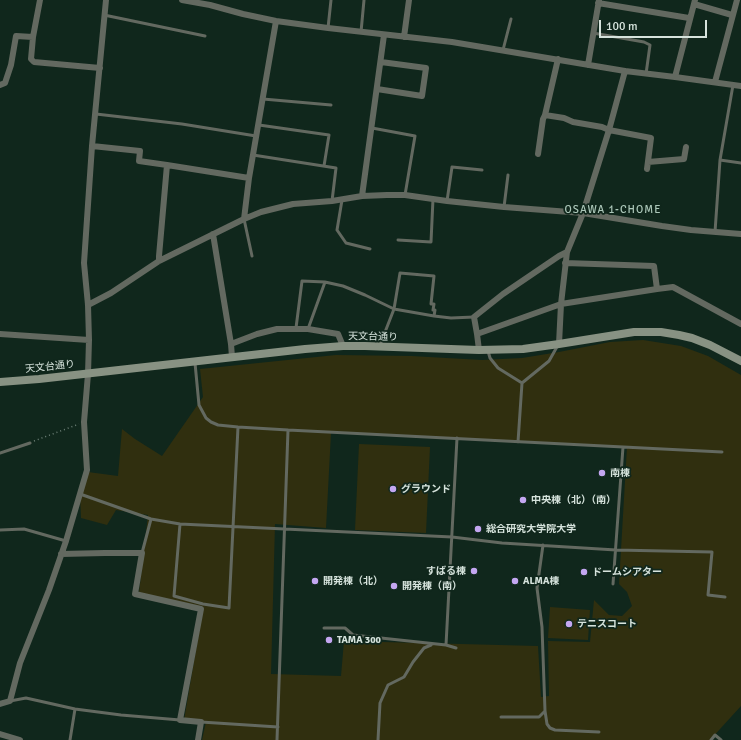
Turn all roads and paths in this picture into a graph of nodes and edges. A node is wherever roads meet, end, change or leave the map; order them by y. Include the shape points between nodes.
1 (40, 0) edge
2 (106, 0) edge
3 (182, 0) edge
4 (331, 0) edge
5 (364, 0) edge
6 (408, 0) edge
7 (736, 0) edge
8 (210, 2) edge
9 (598, 2) edge
10 (694, 2) edge
11 (104, 15) junction
12 (732, 15) junction
13 (689, 18) junction
14 (511, 19) dead end
15 (276, 21) junction
16 (328, 28) junction
17 (361, 32) junction
18 (593, 33) junction
19 (384, 35) junction
20 (205, 36) dead end
21 (404, 36) junction
22 (33, 37) junction
23 (503, 50) junction
24 (558, 59) junction
25 (381, 62) junction
26 (588, 65) junction
27 (100, 68) junction
28 (624, 71) junction
29 (646, 74) junction
30 (675, 77) junction
31 (715, 82) junction
32 (732, 85) junction
33 (0, 86) edge
34 (741, 86) edge
35 (377, 89) junction
36 (263, 99) junction
37 (331, 105) dead end
38 (95, 114) junction
39 (545, 115) junction
40 (258, 125) junction
41 (372, 128) junction
42 (609, 130) junction
43 (256, 136) junction
44 (92, 146) junction
45 (686, 147) dead end
46 (538, 154) dead end
47 (253, 155) junction
48 (720, 160) junction
49 (648, 162) junction
50 (741, 163) edge
51 (167, 165) junction
52 (324, 166) junction
53 (647, 169) dead end
54 (482, 170) dead end
55 (508, 175) dead end
56 (249, 178) junction
57 (362, 196) junction
58 (405, 196) junction
59 (433, 199) junction
60 (342, 200) junction
61 (332, 201) junction
62 (447, 201) junction
63 (504, 207) junction
64 (583, 213) junction
65 (244, 219) junction
66 (715, 232) junction
67 (213, 234) junction
68 (741, 234) edge
69 (398, 240) dead end
70 (370, 249) dead end
71 (567, 252) junction
72 (252, 256) dead end
73 (159, 261) junction
74 (565, 263) junction
75 (325, 282) junction
76 (657, 288) junction
77 (561, 304) junction
78 (88, 305) junction
79 (394, 309) junction
80 (434, 316) junction
81 (474, 317) junction
82 (741, 324) edge
83 (296, 328) junction
84 (308, 329) junction
85 (0, 334) edge
86 (477, 334) junction
87 (89, 340) junction
88 (231, 344) junction
89 (559, 344) junction
90 (343, 346) junction
91 (380, 346) junction
92 (479, 350) junction
93 (488, 350) junction
94 (232, 357) junction
95 (194, 361) junction
96 (741, 362) edge
97 (88, 374) junction
98 (0, 382) edge
99 (522, 383) junction
100 (84, 422) junction
101 (238, 427) junction
102 (288, 430) junction
103 (456, 438) junction
104 (518, 442) junction
105 (30, 443) joint
106 (623, 447) junction
107 (722, 452) dead end
108 (0, 453) edge
109 (80, 494) junction
110 (151, 519) junction
111 (180, 524) junction
112 (233, 526) junction
113 (284, 528) junction
114 (0, 530) edge
115 (452, 536) junction
116 (66, 541) junction
117 (543, 545) junction
118 (616, 550) junction
119 (142, 553) junction
120 (61, 554) junction
121 (613, 584) dead end
122 (725, 597) dead end
123 (324, 628) dead end
124 (432, 645) junction
125 (446, 645) junction
126 (456, 648) dead end
127 (10, 701) junction
128 (0, 704) edge
129 (75, 709) junction
130 (545, 711) junction
131 (501, 717) dead end
132 (180, 720) junction
133 (201, 722) junction
134 (278, 726) junction
135 (599, 732) dead end
136 (0, 734) edge
137 (20, 740) edge
138 (70, 740) edge
139 (198, 740) edge
140 (277, 740) edge
141 (378, 740) edge
142 (711, 740) edge
143 (721, 740) edge

1 - 22 street
2 - 11 street
3 - 8 street
4 - 16 lane
5 - 17 lane
6 - 21 street
7 - 12 street
8 - 15 street via 243,14
9 - 13 street
9 - 18 street
10 - 12 street
10 - 13 street
11 - 20 lane
11 - 27 street
12 - 31 street
13 - 30 street
14 - 23 lane
15 - 16 street
15 - 36 street
16 - 17 street
17 - 19 street
18 - 26 street
18 - 29 lane via 650,45
19 - 21 street
19 - 25 street
21 - 23 street
22 - 27 street via 34,62
22 - 33 street via 16,36 11,65 5,83
23 - 24 street
24 - 26 street
24 - 39 street
25 - 35 street
25 - 35 street via 426,68 422,96
26 - 28 street
27 - 38 street
28 - 29 street
28 - 42 street
29 - 30 street
30 - 31 street
31 - 32 street
32 - 34 street
32 - 48 lane
35 - 41 street
36 - 37 lane
36 - 40 street
38 - 43 lane
38 - 44 street
39 - 42 street
39 - 46 street
40 - 43 street
40 - 52 lane via 329,135
41 - 57 street
41 - 58 lane via 415,136
42 - 49 street via 651,138
42 - 64 street
43 - 47 street
44 - 51 street via 140,151 139,161
44 - 78 street via 84,263
45 - 49 street via 684,159
47 - 52 lane
47 - 56 street
48 - 50 lane
48 - 66 lane
49 - 53 street
51 - 56 street
51 - 73 street
52 - 61 lane via 336,168
54 - 62 lane via 452,167
55 - 63 lane
56 - 65 street
57 - 58 street
57 - 60 street
58 - 59 street
59 - 62 street
59 - 69 lane via 431,242
60 - 61 street
60 - 70 lane via 337,230 346,243
61 - 65 street via 293,204
62 - 63 street
63 - 64 street
64 - 66 street
64 - 71 street
65 - 67 street
65 - 72 lane
66 - 68 street
67 - 73 street
67 - 88 street
71 - 74 street
71 - 81 street via 520,282
73 - 78 street
74 - 76 street via 654,266
74 - 77 street
75 - 79 lane via 343,286
75 - 83 lane via 302,281
75 - 84 lane
76 - 77 street
76 - 82 street via 672,287
77 - 86 street
77 - 89 street
78 - 87 street
79 - 80 lane
79 - 80 lane via 400,273 434,276 430,304 434,304
79 - 91 lane
80 - 81 lane
81 - 86 street
83 - 84 street
83 - 88 street via 277,329
84 - 90 street via 338,334
85 - 87 street
86 - 92 street
87 - 97 street
88 - 94 street
89 - 93 main road, 天文台通り
89 - 96 main road, 天文台通り via 625,332 661,332 702,341
89 - 99 lane via 548,361
90 - 91 main road, 天文台通り
90 - 94 main road, 天文台通り
91 - 92 main road, 天文台通り
92 - 93 main road, 天文台通り
93 - 99 lane via 490,358 498,368
94 - 95 main road, 天文台通り
95 - 97 main road, 天文台通り
95 - 101 lane via 200,405 206,418 215,424
97 - 98 main road, 天文台通り
97 - 100 street
99 - 104 lane
100 - 105 path
100 - 109 street via 86,470
101 - 102 lane
101 - 112 lane
102 - 103 lane
102 - 113 lane
103 - 104 lane
103 - 115 lane
104 - 106 lane
105 - 108 lane
106 - 107 lane
106 - 118 lane
109 - 110 lane
109 - 116 street
110 - 111 lane
110 - 119 lane
111 - 112 lane
111 - 112 lane via 174,596 229,608
112 - 113 lane
113 - 115 lane
113 - 134 lane
114 - 116 lane via 24,530
115 - 117 lane via 502,543
115 - 125 lane
116 - 120 street
117 - 118 lane
117 - 130 lane via 537,588 542,627
118 - 121 lane
118 - 122 lane via 712,552 708,595
119 - 120 street
119 - 132 street via 135,594 201,609
120 - 127 street via 20,663
123 - 124 lane via 345,628 353,635
124 - 125 lane
124 - 141 lane via 424,648 404,677 388,686 380,703
125 - 126 lane
127 - 128 street
127 - 129 lane via 26,698
129 - 132 lane
129 - 138 lane
130 - 131 lane via 539,717
130 - 135 lane via 547,724 555,730
132 - 133 street
133 - 134 lane
133 - 139 street
134 - 140 lane
136 - 137 street
142 - 143 lane via 715,735

